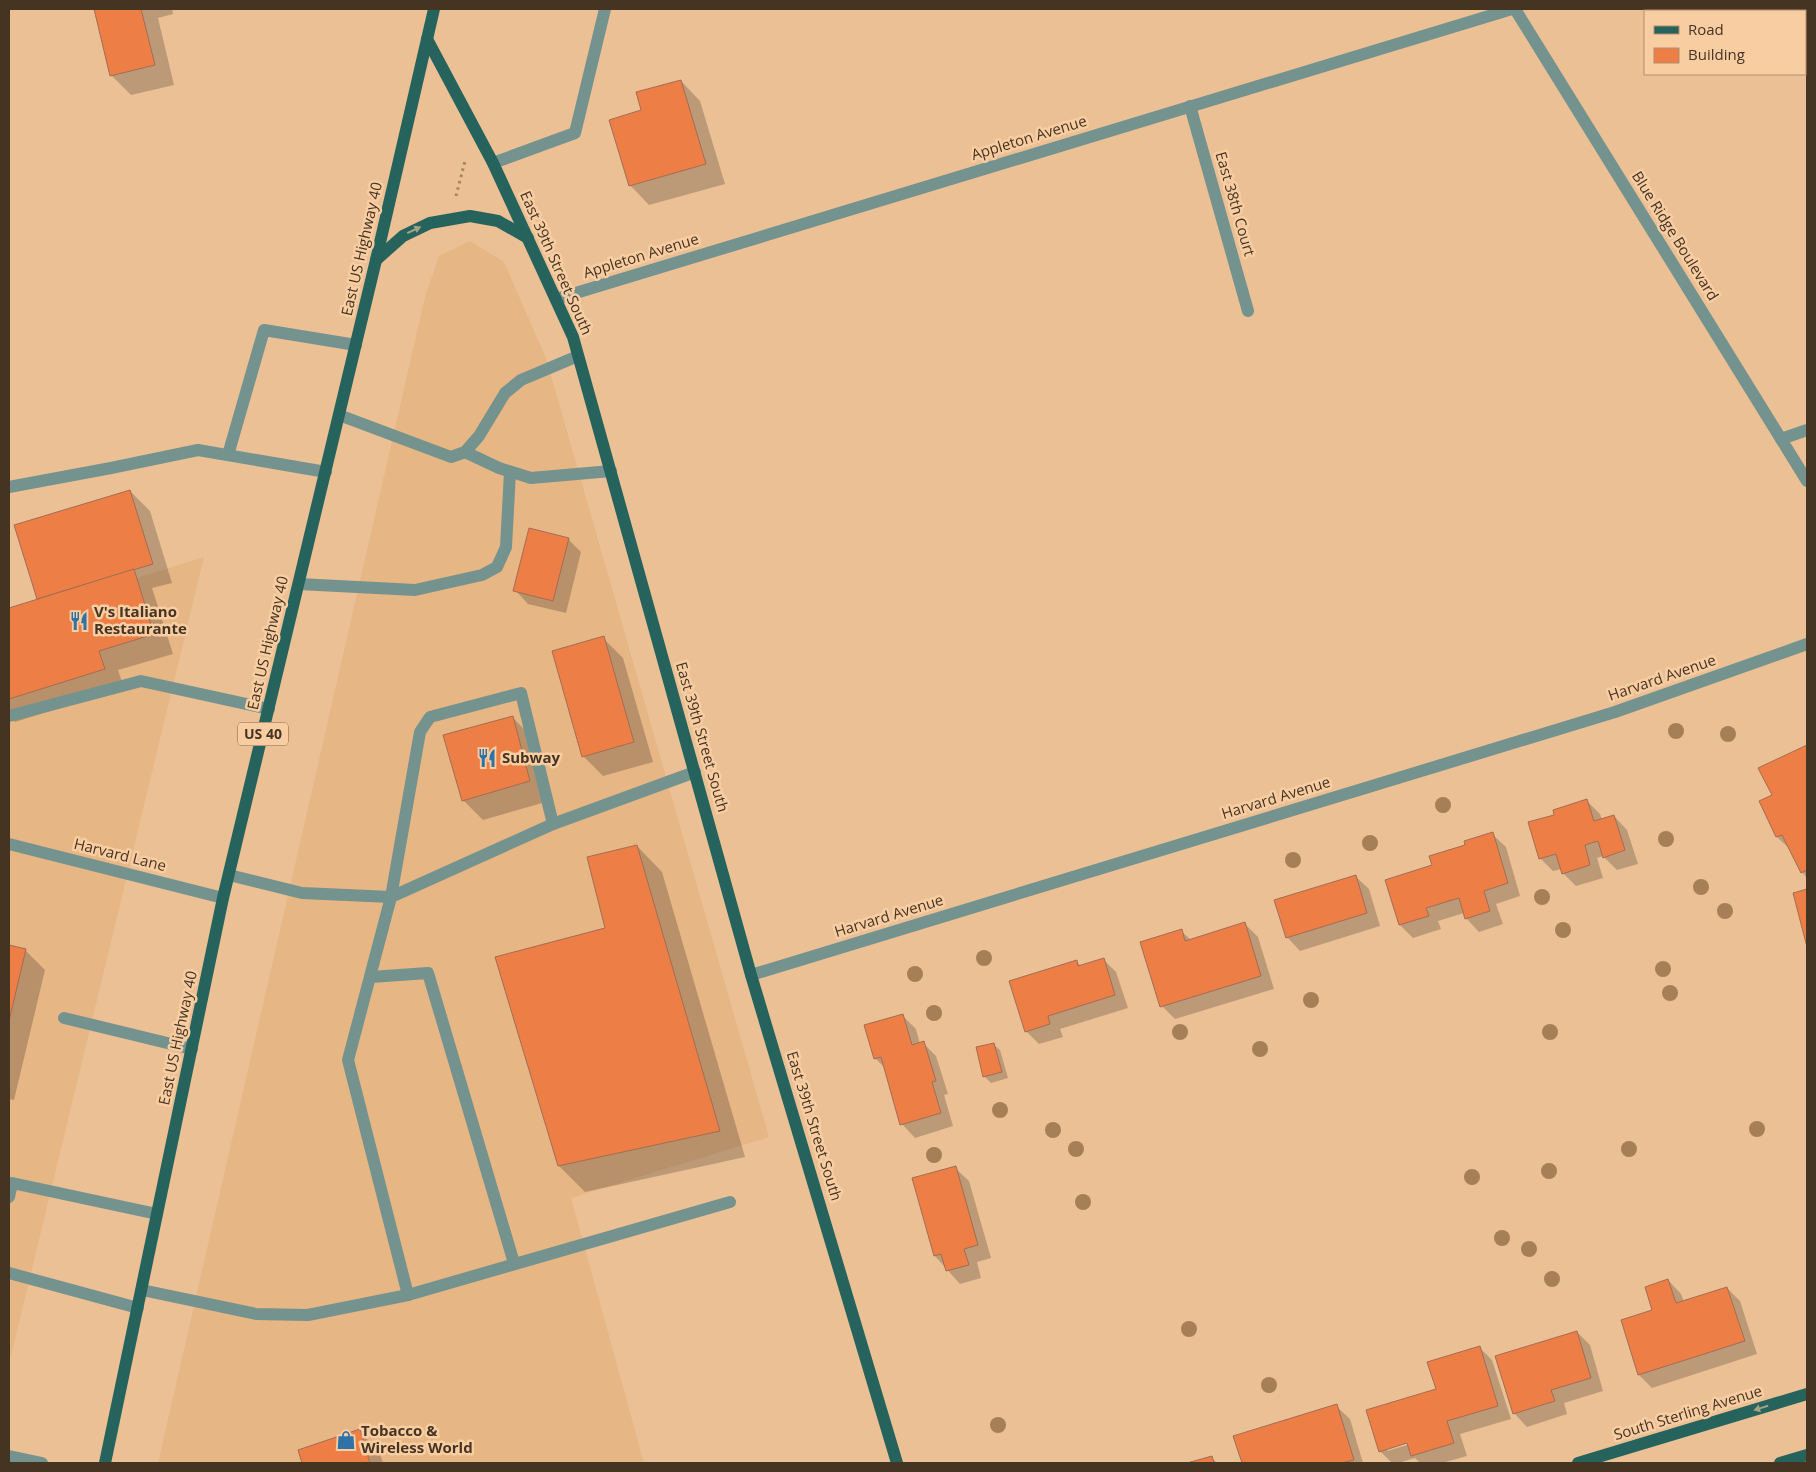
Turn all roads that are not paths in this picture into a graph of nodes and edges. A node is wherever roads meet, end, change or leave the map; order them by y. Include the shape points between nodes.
1 (434, 9) edge
2 (605, 9) edge
3 (1513, 9) edge
4 (427, 39) junction
5 (1190, 106) junction
6 (493, 163) junction
7 (528, 238) junction
8 (376, 260) junction
9 (556, 299) junction
10 (1248, 312) dead end
11 (356, 345) junction
12 (578, 356) junction
13 (339, 414) junction
14 (1807, 430) edge
15 (1781, 439) junction
16 (465, 452) junction
17 (228, 455) junction
18 (610, 471) junction
19 (326, 472) junction
20 (510, 472) junction
21 (1807, 481) edge
22 (9, 486) edge
23 (299, 584) junction
24 (1807, 644) edge
25 (269, 709) junction
26 (9, 716) edge
27 (695, 772) junction
28 (553, 824) junction
29 (9, 844) edge
30 (230, 875) junction
31 (391, 897) junction
32 (224, 898) junction
33 (752, 975) junction
34 (371, 977) junction
35 (64, 1018) dead end
36 (192, 1049) junction
37 (9, 1197) edge
38 (730, 1202) dead end
39 (157, 1214) junction
40 (514, 1264) junction
41 (9, 1273) edge
42 (142, 1290) junction
43 (408, 1295) junction
44 (138, 1308) junction
45 (1807, 1394) edge
46 (1807, 1455) edge
47 (9, 1456) edge
48 (42, 1463) edge
49 (105, 1463) edge
50 (897, 1463) edge
51 (1578, 1463) edge
52 (1780, 1463) edge

1 - 4 main road, East US Highway 40 / US 40
2 - 6 street via 575,133
3 - 5 street, Appleton Avenue
3 - 15 street, Blue Ridge Boulevard
4 - 6 main road, East 39th Street South
4 - 8 main road, East US Highway 40 / US 40
5 - 9 street, Appleton Avenue
5 - 10 street, East 38th Court
6 - 7 main road, East 39th Street South
8 -> 7 main road via 403,236 430,223 470,216 498,221
7 - 9 main road, East 39th Street South
8 - 11 main road, East US Highway 40 / US 40
9 - 12 main road, East 39th Street South
11 - 13 main road, East US Highway 40 / US 40
11 - 17 street via 264,330
12 - 16 street via 521,380 505,394
12 - 18 main road, East 39th Street South
13 - 16 street via 451,457
13 - 19 main road, East US Highway 40 / US 40
14 - 15 street
15 - 21 street, Blue Ridge Boulevard
16 - 20 street
17 - 19 street
17 - 22 street via 198,450
18 - 20 street via 531,478
18 - 27 main road, East 39th Street South
19 - 23 main road, East US Highway 40 / US 40
20 - 23 street via 506,547 497,566 482,574 416,590
23 - 25 main road, East US Highway 40 / US 40
24 - 33 street, Harvard Avenue via 1615,712
25 - 26 street via 141,681
25 - 30 main road, East US Highway 40 / US 40
27 - 28 street
27 - 33 main road, East 39th Street South
28 - 31 street
28 - 31 street via 521,692 430,717 420,732
29 - 32 street, Harvard Lane
30 - 31 street via 302,893
30 - 32 main road, East US Highway 40 / US 40
31 - 34 street
32 - 36 main road, East US Highway 40 / US 40
33 - 50 main road, East 39th Street South
34 - 40 street via 428,973
34 - 43 street via 348,1060
35 - 36 street
36 - 39 main road, East US Highway 40 / US 40
37 - 39 street via 12,1183
38 - 40 street
39 - 42 main road, East US Highway 40 / US 40
40 - 43 street
41 - 44 street
42 - 43 street via 256,1314 308,1315
42 - 44 main road, East US Highway 40 / US 40
44 - 49 main road, East US Highway 40 / US 40
45 -> 51 main road, South Sterling Avenue
46 - 52 main road
47 - 48 street

